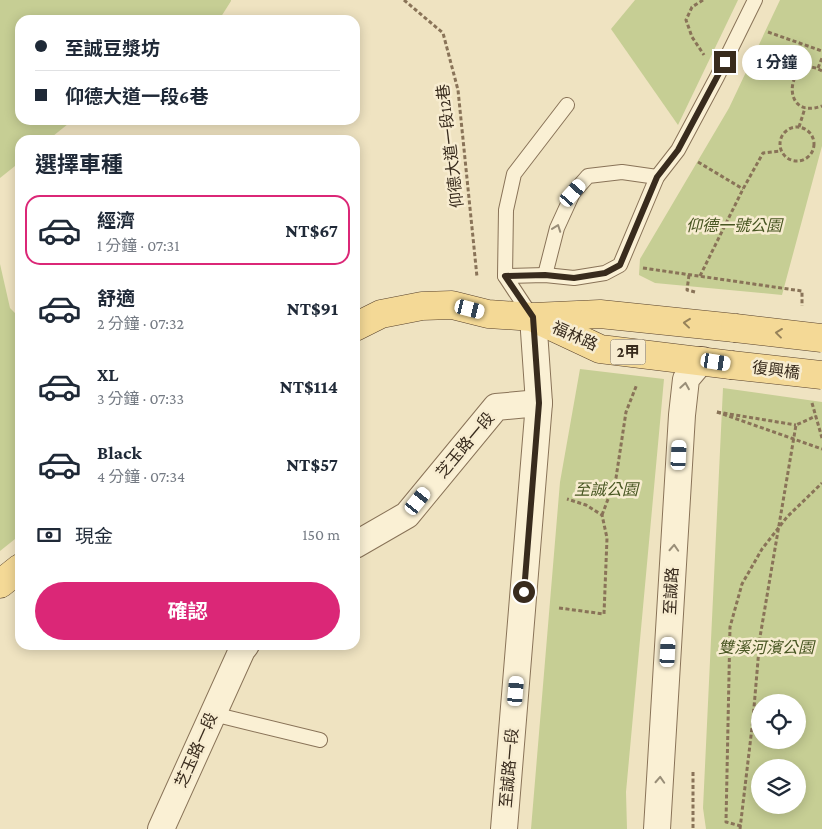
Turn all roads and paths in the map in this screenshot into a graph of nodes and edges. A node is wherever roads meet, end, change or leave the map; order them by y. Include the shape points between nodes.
1 (404, 0) edge
2 (703, 0) edge
3 (755, 0) edge
4 (768, 32) dead end
5 (692, 37) dead end
6 (822, 50) edge
7 (822, 58) edge
8 (820, 70) edge
9 (567, 105) dead end
10 (822, 106) edge
11 (806, 108) junction
12 (799, 127) junction
13 (678, 150) junction
14 (781, 151) junction
15 (657, 177) junction
16 (743, 189) junction
17 (545, 275) junction
18 (689, 275) dead end
19 (505, 276) junction
20 (700, 276) dead end
21 (477, 277) dead end
22 (696, 292) dead end
23 (533, 317) junction
24 (360, 324) edge
25 (822, 338) edge
26 (702, 360) junction
27 (731, 365) joint
28 (822, 375) edge
29 (639, 376) dead end
30 (539, 403) junction
31 (816, 416) dead end
32 (796, 425) junction
33 (822, 449) edge
34 (822, 483) edge
35 (567, 499) dead end
36 (602, 515) junction
37 (360, 542) edge
38 (15, 572) edge
39 (0, 584) edge
40 (559, 608) dead end
41 (242, 650) edge
42 (213, 714) junction
43 (320, 740) dead end
44 (693, 772) dead end
45 (741, 828) edge
46 (160, 829) edge
47 (504, 829) edge
48 (657, 829) edge
49 (693, 829) edge

1 - 21 path, 仰德大道一段12巷 via 443,34 458,90
2 - 5 path via 692,6 686,20
3 - 13 lane
4 - 6 path
7 - 8 path
8 - 11 path via 809,68 800,71 791,86 793,96
9 - 19 lane via 514,174 506,210
10 - 11 path
11 - 12 path
12 - 14 path via 783,133 779,142
12 - 14 path via 813,138 814,147 810,155 794,161
13 - 15 lane
13 - 16 path
14 - 16 path via 763,153
15 - 17 lane via 620,265 605,273 574,278
17 -> 15 lane via 556,228 573,193 588,176 622,172
16 - 20 path
17 - 19 lane
18 - 22 path via 687,290
19 - 23 lane
23 - 24 main road, 2甲 via 488,314 452,305 422,306 381,314
25 -> 23 main road, 福林路 / 2甲, bridge via 600,314
23 - 26 main road, 福林路 / 2甲 via 600,349
23 - 30 street, 至誠路一段
26 - 27 main road, 福林路 / 2甲
48 -> 26 street, 至誠路 via 682,415 686,379
27 - 28 main road, 復興橋 / 2甲, bridge
29 - 36 path via 626,412 616,478
30 - 37 street, 芝玉路一段 via 496,407 407,515
30 - 47 street, 至誠路一段
31 - 32 path
32 - 33 path, bridge via 717,412
32 - 45 path via 760,637
34 - 45 path, bridge via 787,517 762,549 742,584 730,626 726,822
35 - 36 path
36 - 40 path via 608,538 604,614
38 - 39 main road
41 - 42 street, 芝玉路一段
42 - 43 lane
42 - 46 street, 芝玉路一段
44 - 49 path

